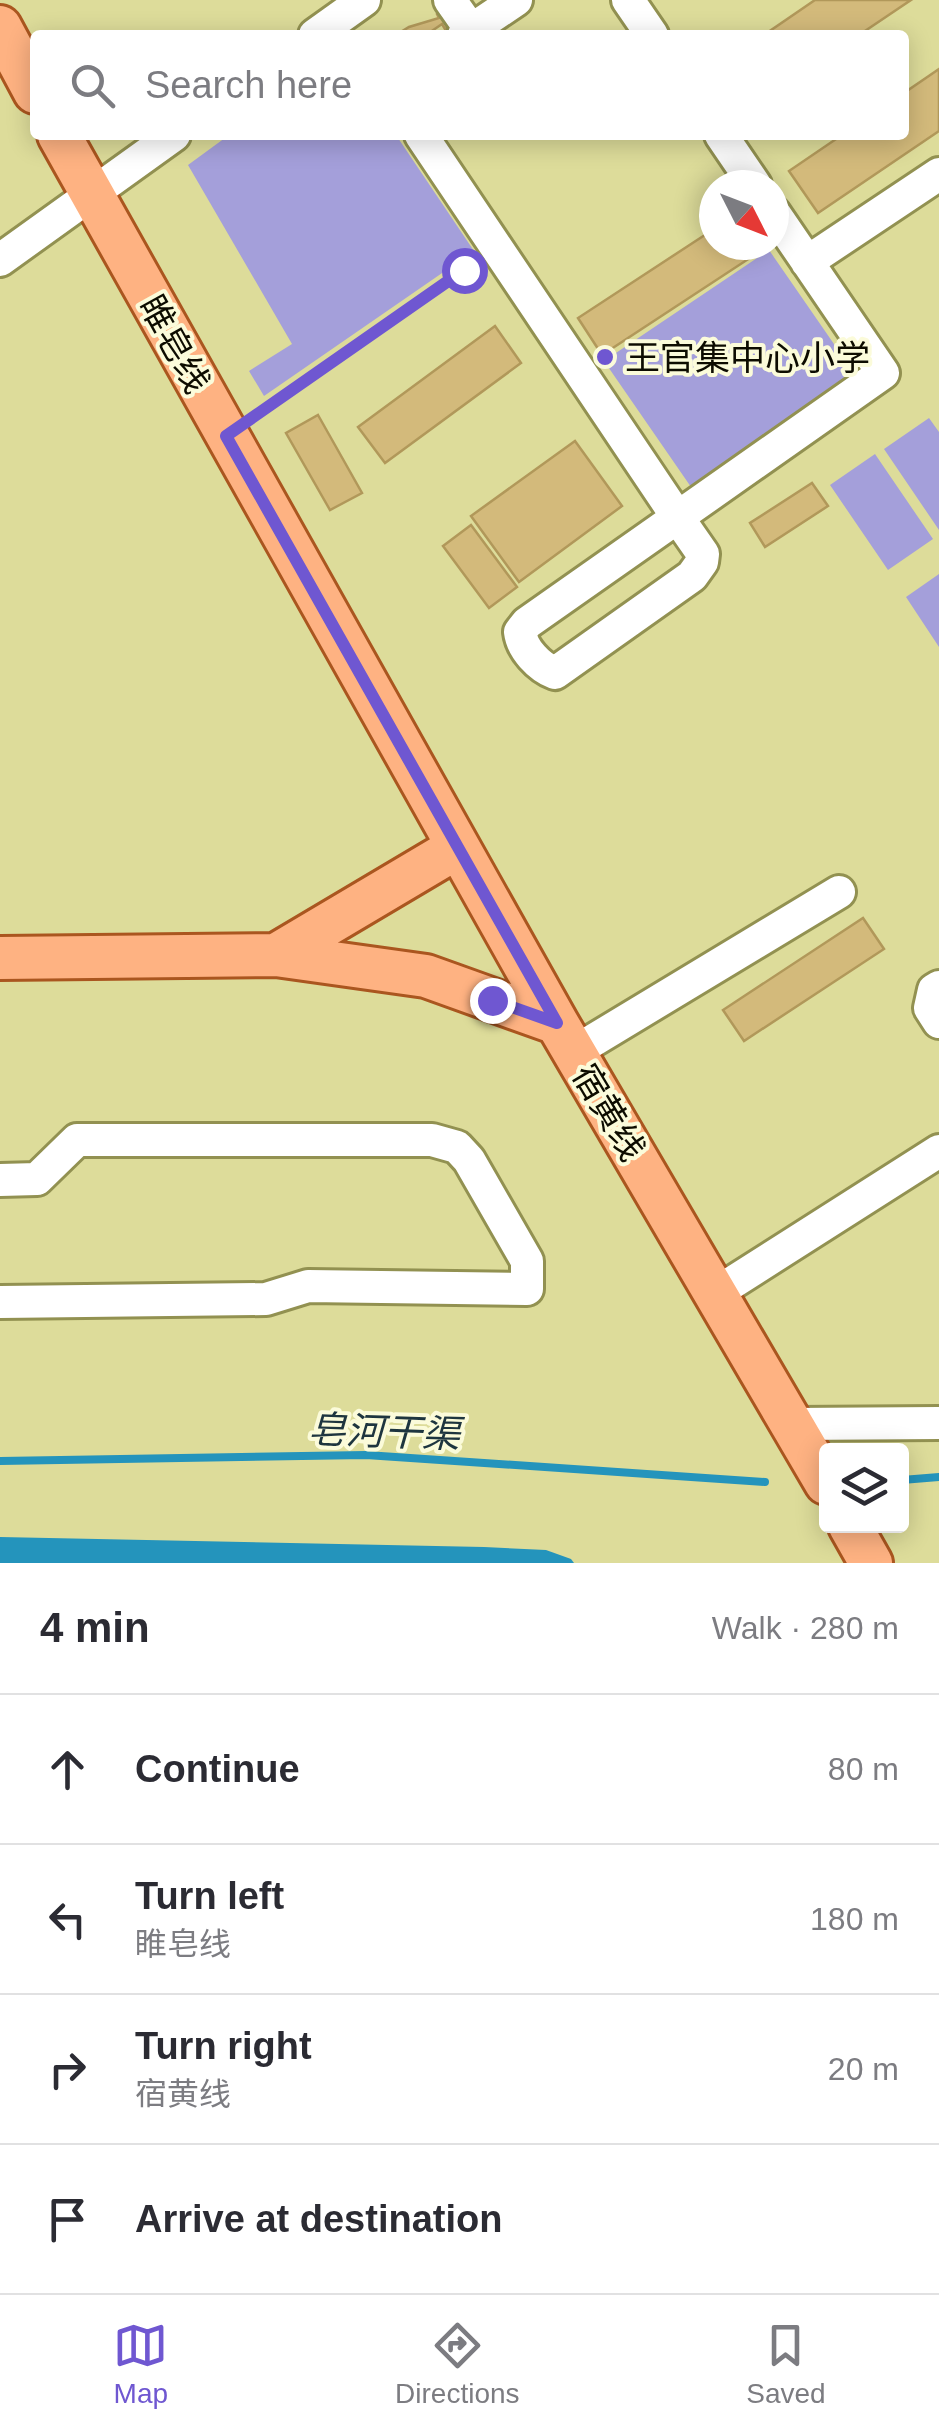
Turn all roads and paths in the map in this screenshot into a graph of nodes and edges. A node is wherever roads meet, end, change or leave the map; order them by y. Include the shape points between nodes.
1 (364, 0) edge
2 (450, 0) edge
3 (628, 0) edge
4 (512, 1) edge
5 (0, 28) edge
6 (322, 30) edge
7 (466, 30) edge
8 (472, 30) edge
9 (649, 30) edge
10 (30, 83) edge
11 (61, 140) edge
12 (167, 140) edge
13 (424, 140) edge
14 (724, 140) edge
15 (745, 170) edge
16 (939, 174) edge
17 (91, 194) junction
18 (789, 235) edge
19 (496, 247) junction
20 (0, 260) edge
21 (807, 262) junction
22 (226, 436) junction
23 (678, 518) junction
24 (458, 847) junction
25 (839, 892) dead end
26 (276, 956) junction
27 (0, 958) edge
28 (939, 987) edge
29 (939, 1022) edge
30 (566, 1038) junction
31 (939, 1151) edge
32 (0, 1180) edge
33 (716, 1293) junction
34 (0, 1302) edge
35 (939, 1423) edge
36 (793, 1424) junction
37 (819, 1470) edge
38 (854, 1533) edge
39 (871, 1563) edge

1 - 6 street
2 - 7 street
3 - 9 street
4 - 8 street
5 - 10 main road
11 - 17 main road, 睢皂线
12 - 17 street
13 - 19 street
14 - 15 street
16 - 21 street
17 - 20 street
17 - 22 main road, 睢皂线
18 - 21 street
19 - 22 path
19 - 23 street
21 - 23 street via 884,374
22 - 24 main road, 睢皂线
23 - 23 street via 703,554 692,576 554,673 542,667 521,640 528,623
24 - 26 main road
24 - 30 main road, 睢皂线
25 - 30 street
26 - 27 main road, 宿黄线
26 - 30 main road, 宿黄线 via 426,976
28 - 29 street via 930,1008
30 - 33 main road, 宿黄线
31 - 33 street
32 - 34 street via 37,1179 77,1140 432,1140 457,1147 469,1160 527,1262 527,1289 308,1286 266,1300
33 - 36 main road, 宿黄线
35 - 36 street
36 - 37 main road, 宿黄线
38 - 39 main road

